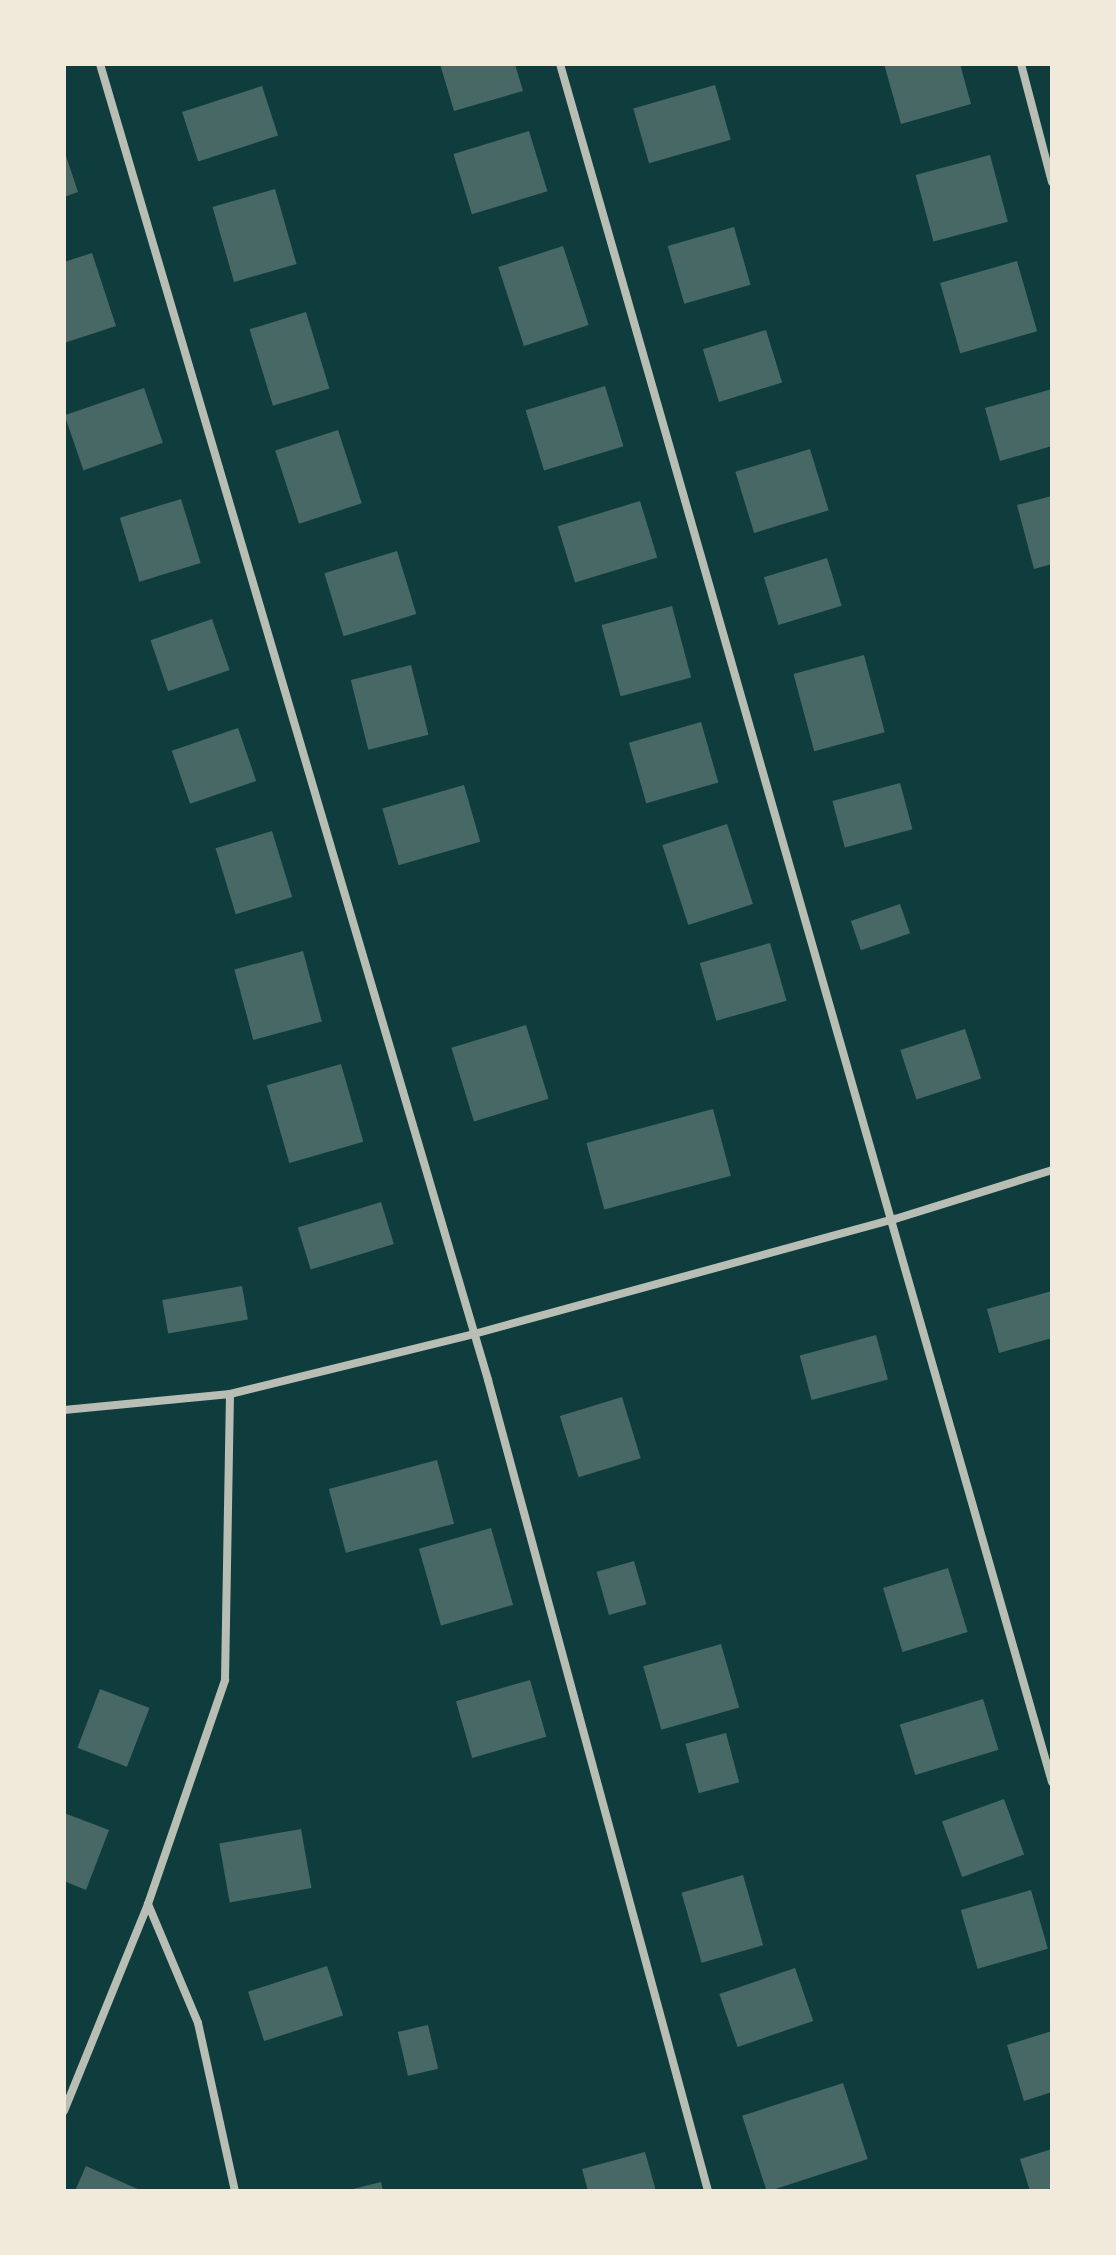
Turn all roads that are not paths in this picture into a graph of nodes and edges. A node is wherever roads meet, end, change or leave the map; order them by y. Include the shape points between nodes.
1 (100, 64) edge
2 (560, 64) edge
3 (1021, 64) edge
4 (1052, 182) edge
5 (1052, 1170) edge
6 (895, 1219) junction
7 (474, 1334) junction
8 (230, 1394) junction
9 (64, 1410) edge
10 (1052, 1782) edge
11 (148, 1904) junction
12 (64, 2111) edge
13 (235, 2191) edge
14 (708, 2191) edge

1 - 7 street
2 - 6 street
3 - 4 street
5 - 6 street
6 - 7 street
6 - 10 street
7 - 8 street
7 - 14 street
8 - 9 street
8 - 11 street via 225,1680
11 - 12 street
11 - 13 street via 198,2023

